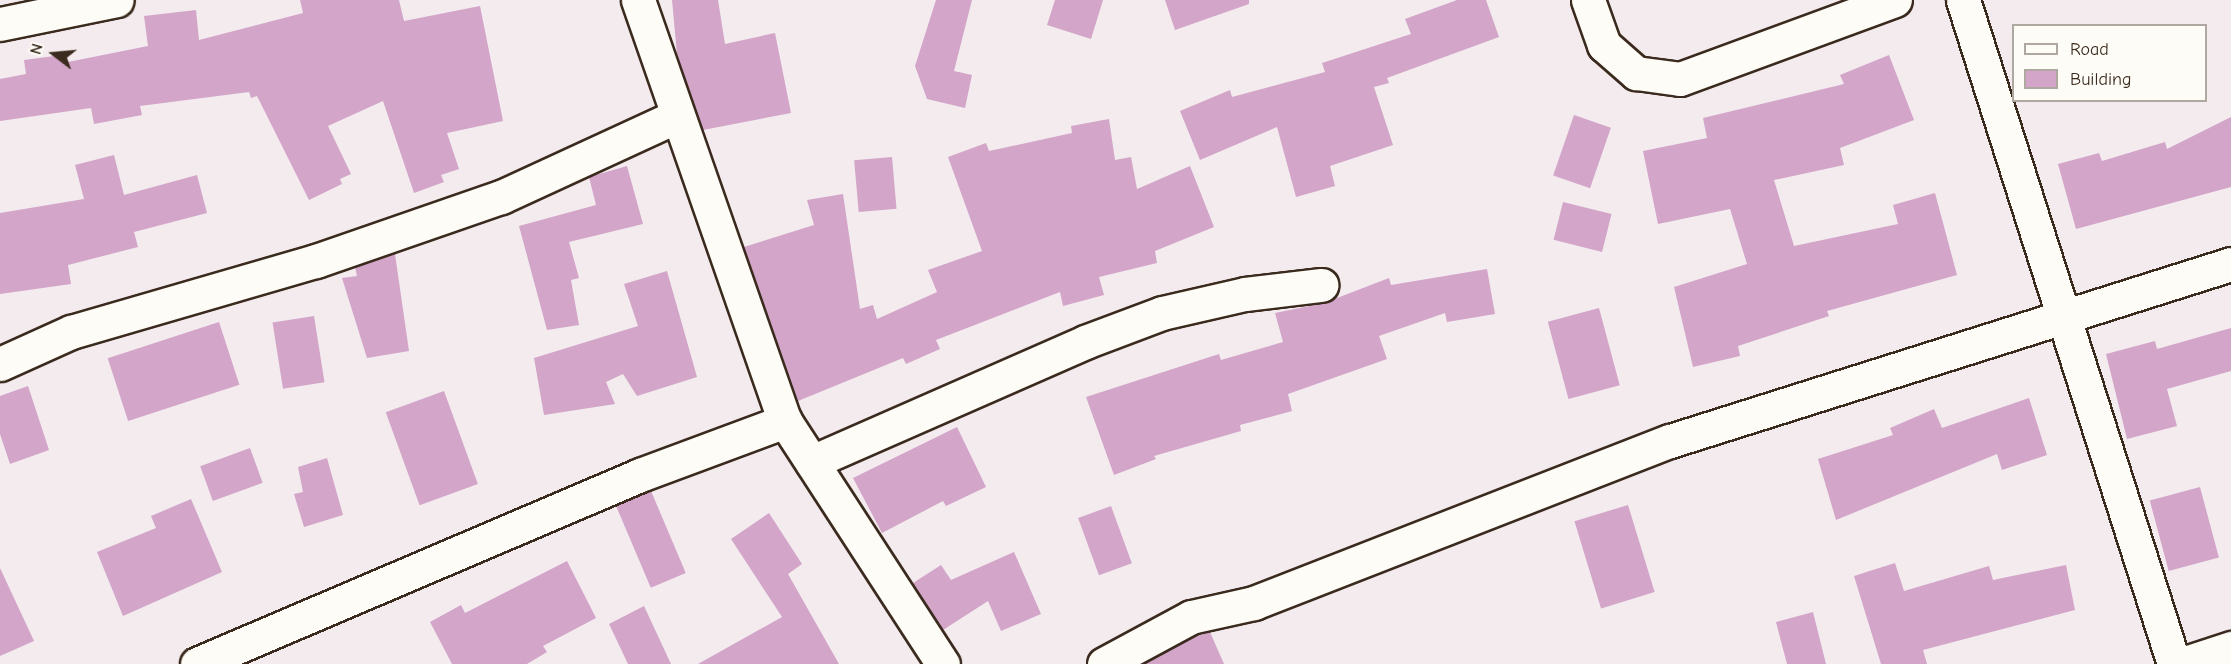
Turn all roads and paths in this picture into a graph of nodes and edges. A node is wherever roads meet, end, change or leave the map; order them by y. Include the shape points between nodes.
1 (117, 0) edge
2 (638, 0) edge
3 (1588, 0) edge
4 (1895, 0) edge
5 (1963, 0) edge
6 (0, 24) edge
7 (677, 116) junction
8 (2231, 264) edge
9 (1320, 285) dead end
10 (2066, 316) junction
11 (0, 364) edge
12 (786, 421) junction
13 (812, 462) junction
14 (2231, 648) edge
15 (197, 664) edge
16 (943, 664) edge
17 (1104, 664) edge
18 (2174, 664) edge
19 (2182, 664) edge

1 - 6 street
2 - 7 street
3 - 4 street via 1604,45 1636,73 1680,79
5 - 10 street
7 - 11 street via 501,197 316,261 71,332
7 - 12 street
8 - 10 street
9 - 13 street via 1245,294 1162,313 1085,342
10 - 17 street via 1670,441 1254,603 1191,617
10 - 18 street
12 - 13 street
12 - 15 street via 640,475
13 - 16 street
14 - 19 street

